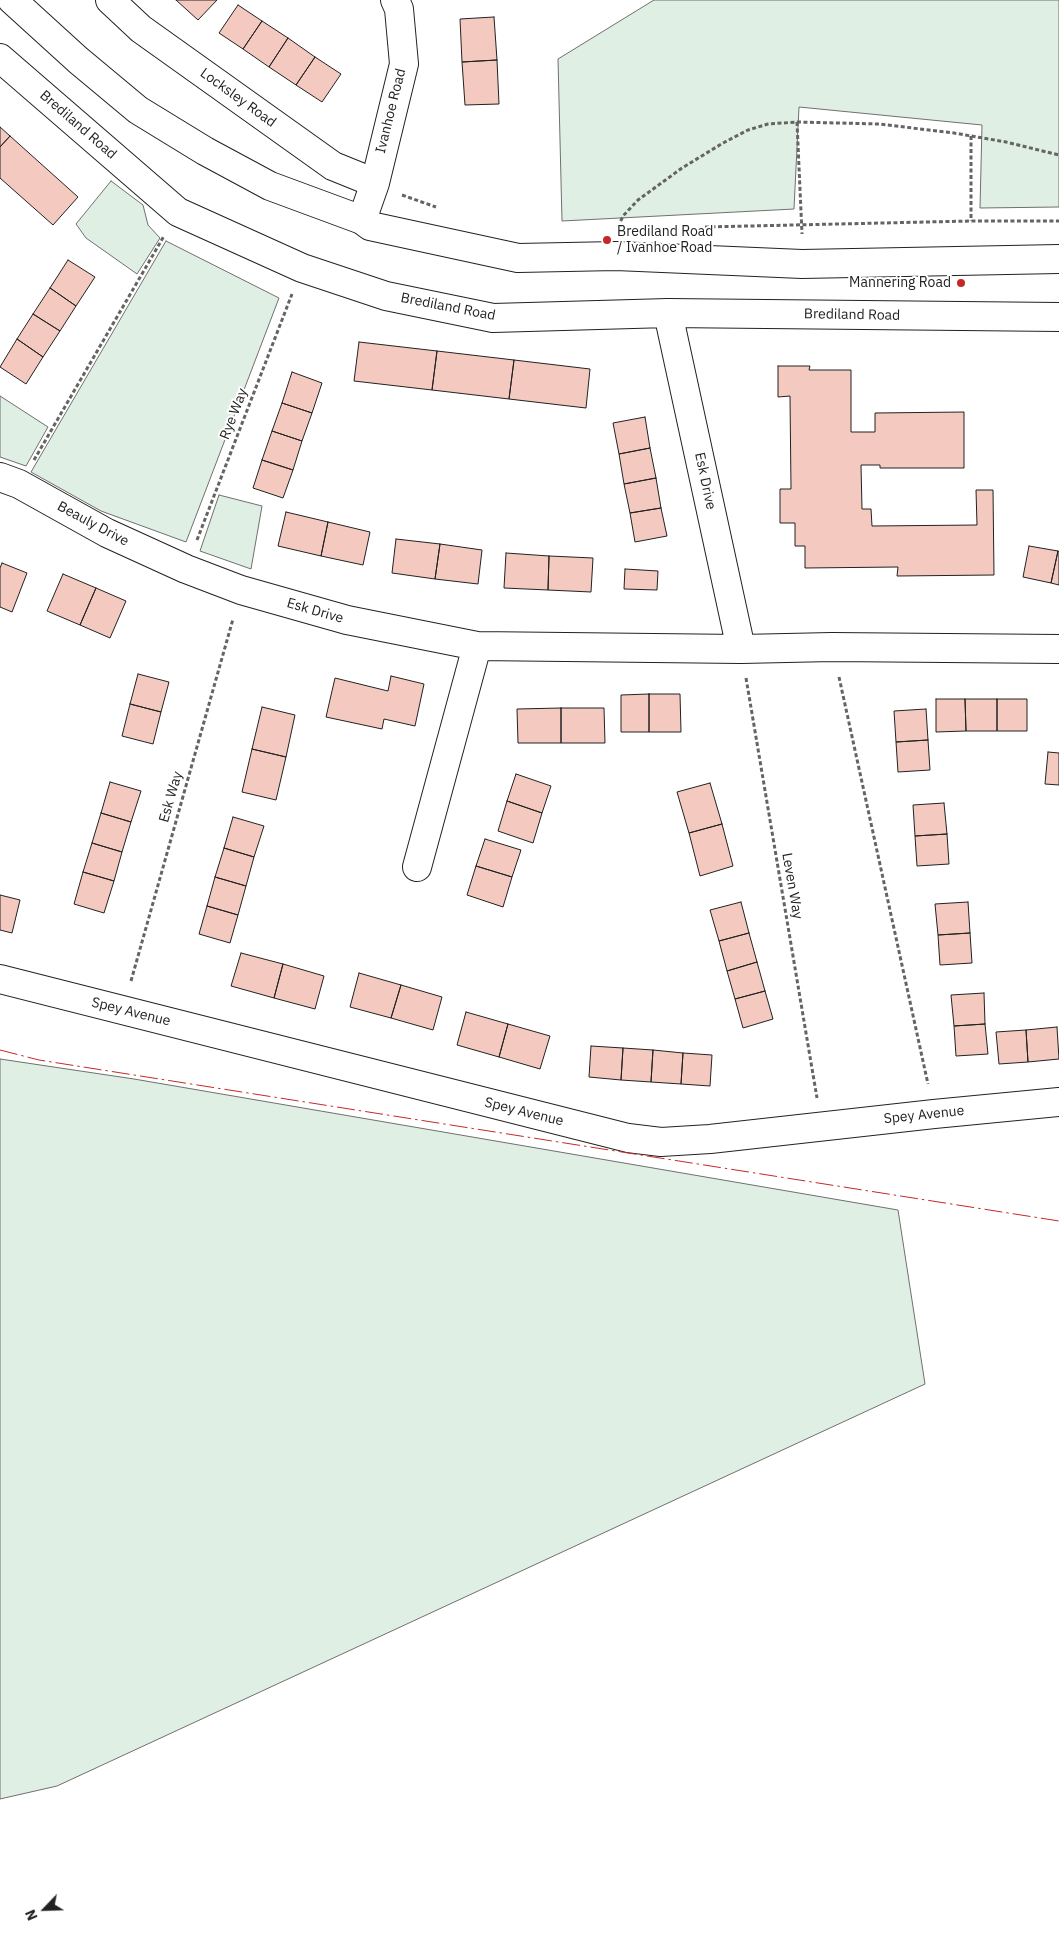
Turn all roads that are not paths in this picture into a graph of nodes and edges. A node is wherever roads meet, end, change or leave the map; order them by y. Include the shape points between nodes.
1 (12, 0) edge
2 (110, 0) edge
3 (395, 0) edge
4 (0, 58) edge
5 (375, 183) junction
6 (362, 220) junction
7 (1059, 259) edge
8 (668, 313) junction
9 (1059, 317) edge
10 (10, 481) edge
11 (186, 569) joint
12 (477, 646) junction
13 (741, 649) junction
14 (1059, 649) edge
15 (417, 867) dead end
16 (0, 979) edge
17 (1059, 1102) edge

1 - 6 street via 138,110 270,186
2 - 5 street, Locksley Road via 141,29 333,166
3 - 5 street, Ivanhoe Road via 404,64
4 - 8 street, Brediland Road via 178,212 302,268 386,296 493,318
5 - 6 street, Ivanhoe Road
6 - 7 street via 370,226 518,258 616,256 802,264
8 - 9 street, Brediland Road
8 - 13 street, Esk Drive
10 - 11 street, Beauly Drive via 107,534
11 - 12 street, Esk Drive via 241,590 347,620
12 - 13 street, Esk Drive
12 - 15 street
13 - 14 street, Esk Drive
16 - 17 street, Spey Avenue via 628,1138 661,1142

